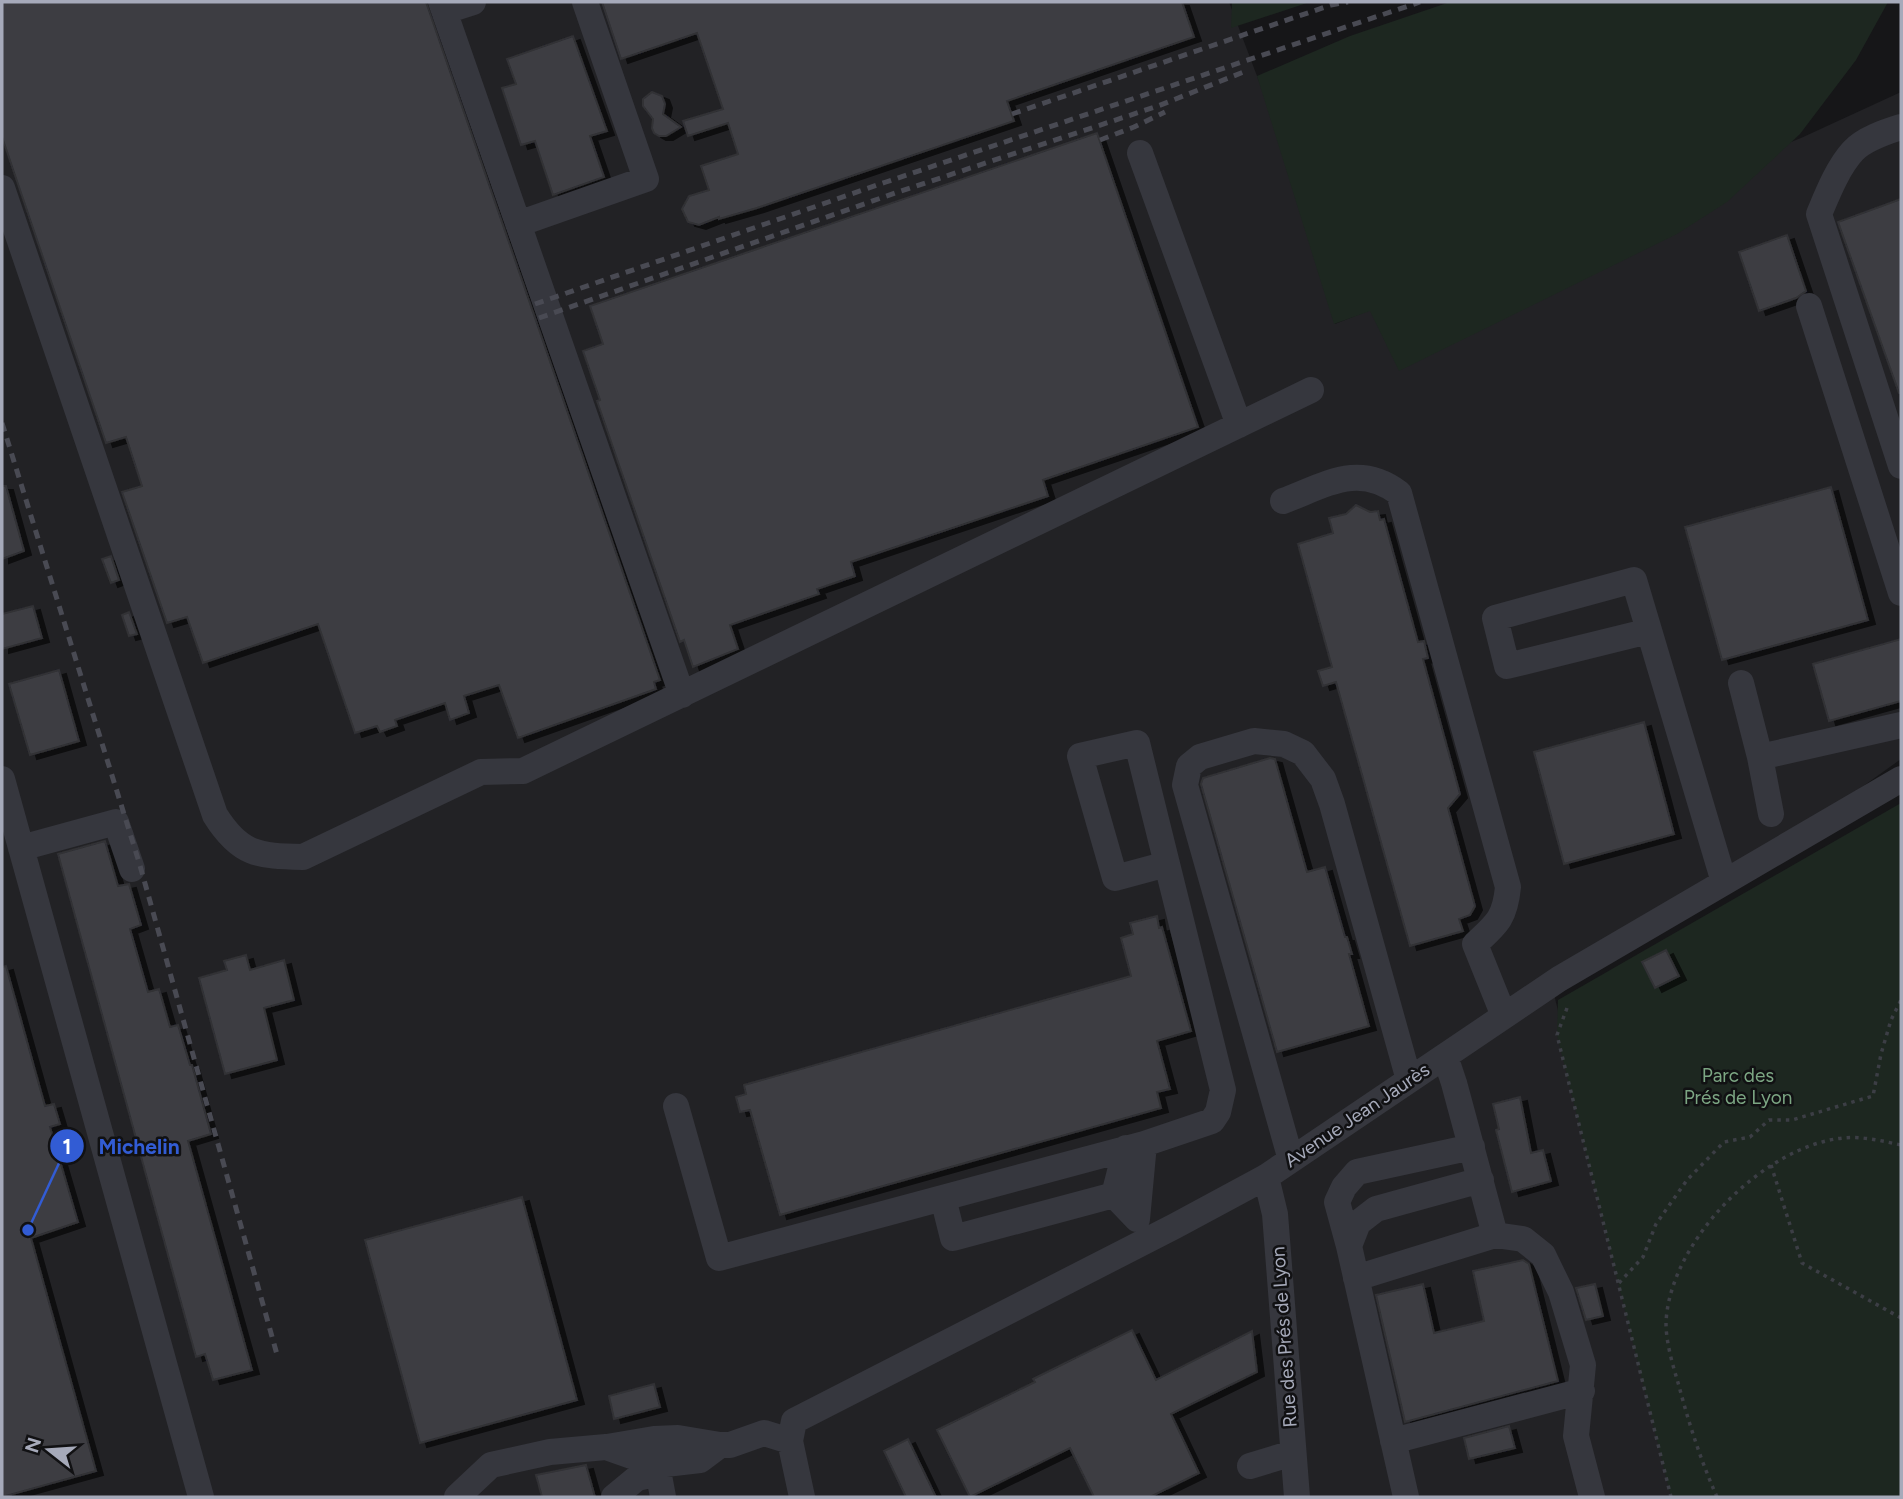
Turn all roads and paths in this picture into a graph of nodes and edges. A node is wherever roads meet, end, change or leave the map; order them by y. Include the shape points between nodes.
1 (473, 2) edge
2 (585, 2) edge
3 (443, 6) edge
4 (1901, 127) edge
5 (1140, 153) dead end
6 (2, 188) edge
7 (518, 223) junction
8 (1809, 306) dead end
9 (1311, 390) dead end
10 (1239, 425) junction
11 (1901, 466) edge
12 (1283, 501) dead end
13 (1901, 593) edge
14 (1649, 631) junction
15 (1741, 683) dead end
16 (682, 695) junction
17 (1901, 725) edge
18 (1760, 757) junction
19 (2, 779) edge
20 (1901, 779) edge
21 (1771, 814) dead end
22 (21, 848) junction
23 (1167, 864) junction
24 (131, 869) dead end
25 (1724, 882) junction
26 (1901, 1000) edge
27 (1567, 1007) dead end
28 (1504, 1016) junction
29 (1445, 1056) junction
30 (1409, 1080) junction
31 (676, 1106) dead end
32 (1901, 1145) edge
33 (1135, 1146) junction
34 (1472, 1147) junction
35 (1291, 1160) junction
36 (1771, 1165) junction
37 (1266, 1177) junction
38 (1481, 1180) junction
39 (1114, 1195) junction
40 (943, 1198) junction
41 (1142, 1230) junction
42 (1495, 1235) junction
43 (1349, 1246) junction
44 (1356, 1278) junction
45 (1619, 1283) junction
46 (1901, 1318) edge
47 (1582, 1391) junction
48 (792, 1431) junction
49 (1393, 1441) junction
50 (720, 1445) junction
51 (606, 1447) junction
52 (1293, 1453) junction
53 (1250, 1466) dead end
54 (660, 1478) edge
55 (201, 1497) edge
56 (457, 1497) edge
57 (614, 1497) edge
58 (802, 1497) edge
59 (1297, 1497) edge
60 (1406, 1497) edge
61 (1592, 1497) edge
62 (1671, 1497) edge
63 (1717, 1497) edge

1 - 3 street
2 - 7 street via 646,179
3 - 7 street
4 - 11 street via 1853,151 1819,215
5 - 10 street
6 - 16 street via 215,815 228,835 251,852 303,857 481,772 523,771
7 - 16 street
8 - 13 street
9 - 10 street
10 - 16 street
12 - 28 street via 1348,477 1371,477 1399,494 1508,887 1506,908 1498,924 1475,944
14 - 14 street via 1507,666 1495,618 1634,580
14 - 25 street
15 - 18 street
17 - 18 street
18 - 21 street
19 - 22 street
20 - 25 street, Avenue Jean Jaurès
22 - 24 street via 116,822
22 - 55 street
23 - 23 street via 1115,878 1080,756 1137,743
23 - 33 street via 1223,1090 1212,1122
25 - 28 street, Avenue Jean Jaurès
26 - 45 path via 1884,1042 1873,1096 1792,1120 1769,1120 1750,1137 1724,1142 1687,1180 1656,1224 1643,1257
27 - 45 path via 1558,1035
28 - 29 street, Avenue Jean Jaurès
29 - 30 street, Avenue Jean Jaurès
29 - 34 street
30 - 35 street, Avenue Jean Jaurès
30 - 35 street via 1323,779 1303,753 1284,744 1254,741 1199,757 1189,766 1185,785
31 - 40 street via 719,1258
32 - 36 path via 1843,1138 1815,1144
33 - 39 street
33 - 40 street
33 - 41 street
34 - 38 street
34 - 43 street via 1357,1172 1337,1202
35 - 37 street, Avenue Jean Jaurès
36 - 46 path via 1802,1263
36 - 63 path via 1726,1202 1685,1261 1670,1297 1666,1324 1672,1362
37 - 41 street, Avenue Jean Jaurès
37 - 52 street, Rue des Prés de Lyon via 1275,1214
38 - 42 street
38 - 43 street via 1376,1209 1358,1223
39 - 40 street via 953,1238
39 - 41 street
41 - 48 street, Avenue Jean Jaurès
42 - 44 street
42 - 47 street via 1523,1240 1543,1255 1561,1292 1583,1364
43 - 44 street
44 - 49 street
45 - 62 path
47 - 49 street
47 - 61 street via 1576,1436
48 - 50 street
48 - 58 street
49 - 60 street
50 - 51 street via 678,1438
50 - 54 street via 700,1460
51 - 54 street
51 - 56 street via 550,1452 491,1465
52 - 53 street
52 - 59 street, Rue des Prés de Lyon
54 - 57 street via 637,1478

